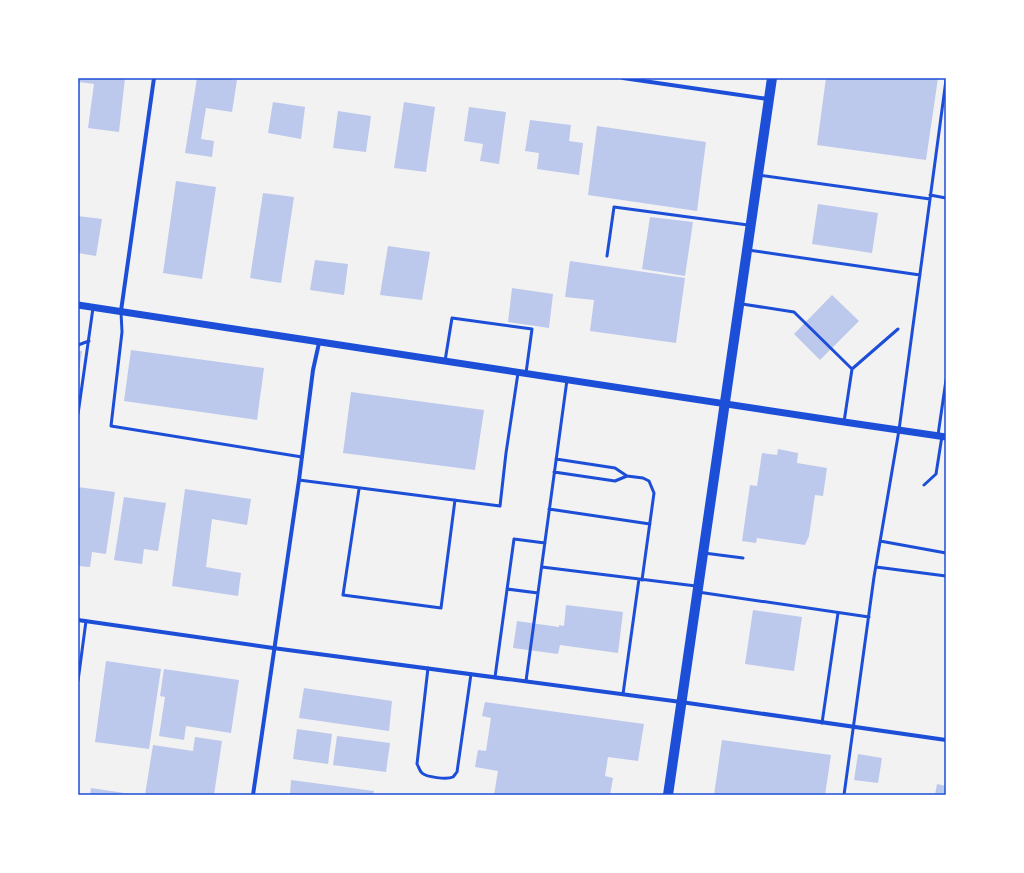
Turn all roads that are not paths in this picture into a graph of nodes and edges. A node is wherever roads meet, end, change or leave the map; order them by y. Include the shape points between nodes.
1 (154, 78) edge
2 (623, 78) edge
3 (772, 78) edge
4 (946, 80) edge
5 (769, 99) junction
6 (758, 174) junction
7 (930, 197) junction
8 (946, 198) edge
9 (750, 225) junction
10 (746, 250) junction
11 (607, 256) dead end
12 (920, 275) junction
13 (738, 304) junction
14 (78, 305) edge
15 (93, 308) junction
16 (120, 312) junction
17 (898, 329) dead end
18 (88, 341) junction
19 (319, 343) junction
20 (78, 345) edge
21 (445, 362) junction
22 (852, 370) junction
23 (522, 373) junction
24 (567, 380) junction
25 (946, 380) edge
26 (724, 403) junction
27 (78, 414) edge
28 (844, 422) junction
29 (899, 430) junction
30 (942, 436) edge
31 (302, 457) junction
32 (556, 459) junction
33 (554, 472) junction
34 (627, 476) junction
35 (299, 480) junction
36 (924, 485) dead end
37 (359, 489) junction
38 (455, 500) junction
39 (550, 509) junction
40 (650, 524) junction
41 (880, 541) junction
42 (545, 544) junction
43 (946, 552) edge
44 (702, 553) junction
45 (743, 558) dead end
46 (542, 567) junction
47 (876, 567) junction
48 (946, 576) edge
49 (640, 579) junction
50 (697, 589) junction
51 (507, 590) junction
52 (538, 593) junction
53 (838, 613) junction
54 (869, 617) junction
55 (78, 620) edge
56 (86, 621) junction
57 (273, 648) junction
58 (428, 668) junction
59 (471, 674) junction
60 (495, 677) junction
61 (78, 681) edge
62 (526, 681) junction
63 (623, 694) junction
64 (681, 702) junction
65 (822, 723) junction
66 (853, 728) junction
67 (946, 740) edge
68 (253, 795) edge
69 (668, 795) edge
70 (844, 795) edge

1 - 16 street
2 - 5 street
3 - 5 main road
4 - 7 lane
5 - 6 main road
6 - 7 lane
6 - 9 main road
7 - 8 lane
7 - 12 lane
9 - 10 main road
9 - 11 lane via 614,207
10 - 12 lane
10 - 13 main road
12 - 29 lane
13 - 22 lane via 794,312
13 - 26 main road
14 - 15 street
15 - 16 street
15 - 18 lane
16 - 19 street
16 - 31 lane via 122,332 111,426
17 - 22 lane
18 - 20 lane
18 - 27 lane
19 - 21 street
19 - 31 street
21 - 23 street
21 - 23 lane via 452,318 532,329
22 - 28 lane
23 - 24 street
23 - 38 lane via 506,453 500,506
24 - 26 street
24 - 32 lane
25 - 30 lane
26 - 28 street
26 - 44 main road
28 - 29 street
29 - 30 street
29 - 41 lane
30 - 36 lane via 936,474
31 - 35 street
32 - 33 lane
32 - 34 lane via 615,468
33 - 34 lane via 615,481
33 - 39 lane
34 - 40 lane via 643,478 653,487
35 - 37 lane
35 - 57 street
37 - 38 lane
37 - 38 lane via 343,595 441,608
39 - 40 lane
39 - 42 lane
40 - 49 lane
41 - 43 lane
41 - 47 lane
42 - 46 lane
42 - 51 lane via 514,539
44 - 45 lane
44 - 50 main road
46 - 49 lane
46 - 52 lane
47 - 48 lane
47 - 54 lane
49 - 50 lane
49 - 63 lane
50 - 53 lane
50 - 64 main road
51 - 52 lane
51 - 60 lane
52 - 62 lane
53 - 54 lane
53 - 65 lane
54 - 66 lane
55 - 56 street
56 - 57 street
56 - 61 lane
57 - 58 street
57 - 68 street
58 - 59 street
58 - 59 lane via 417,764 426,776 448,778 457,772
59 - 60 street
60 - 62 street
62 - 63 street
63 - 64 street
64 - 65 street
64 - 69 main road
65 - 66 street
66 - 67 street
66 - 70 lane

